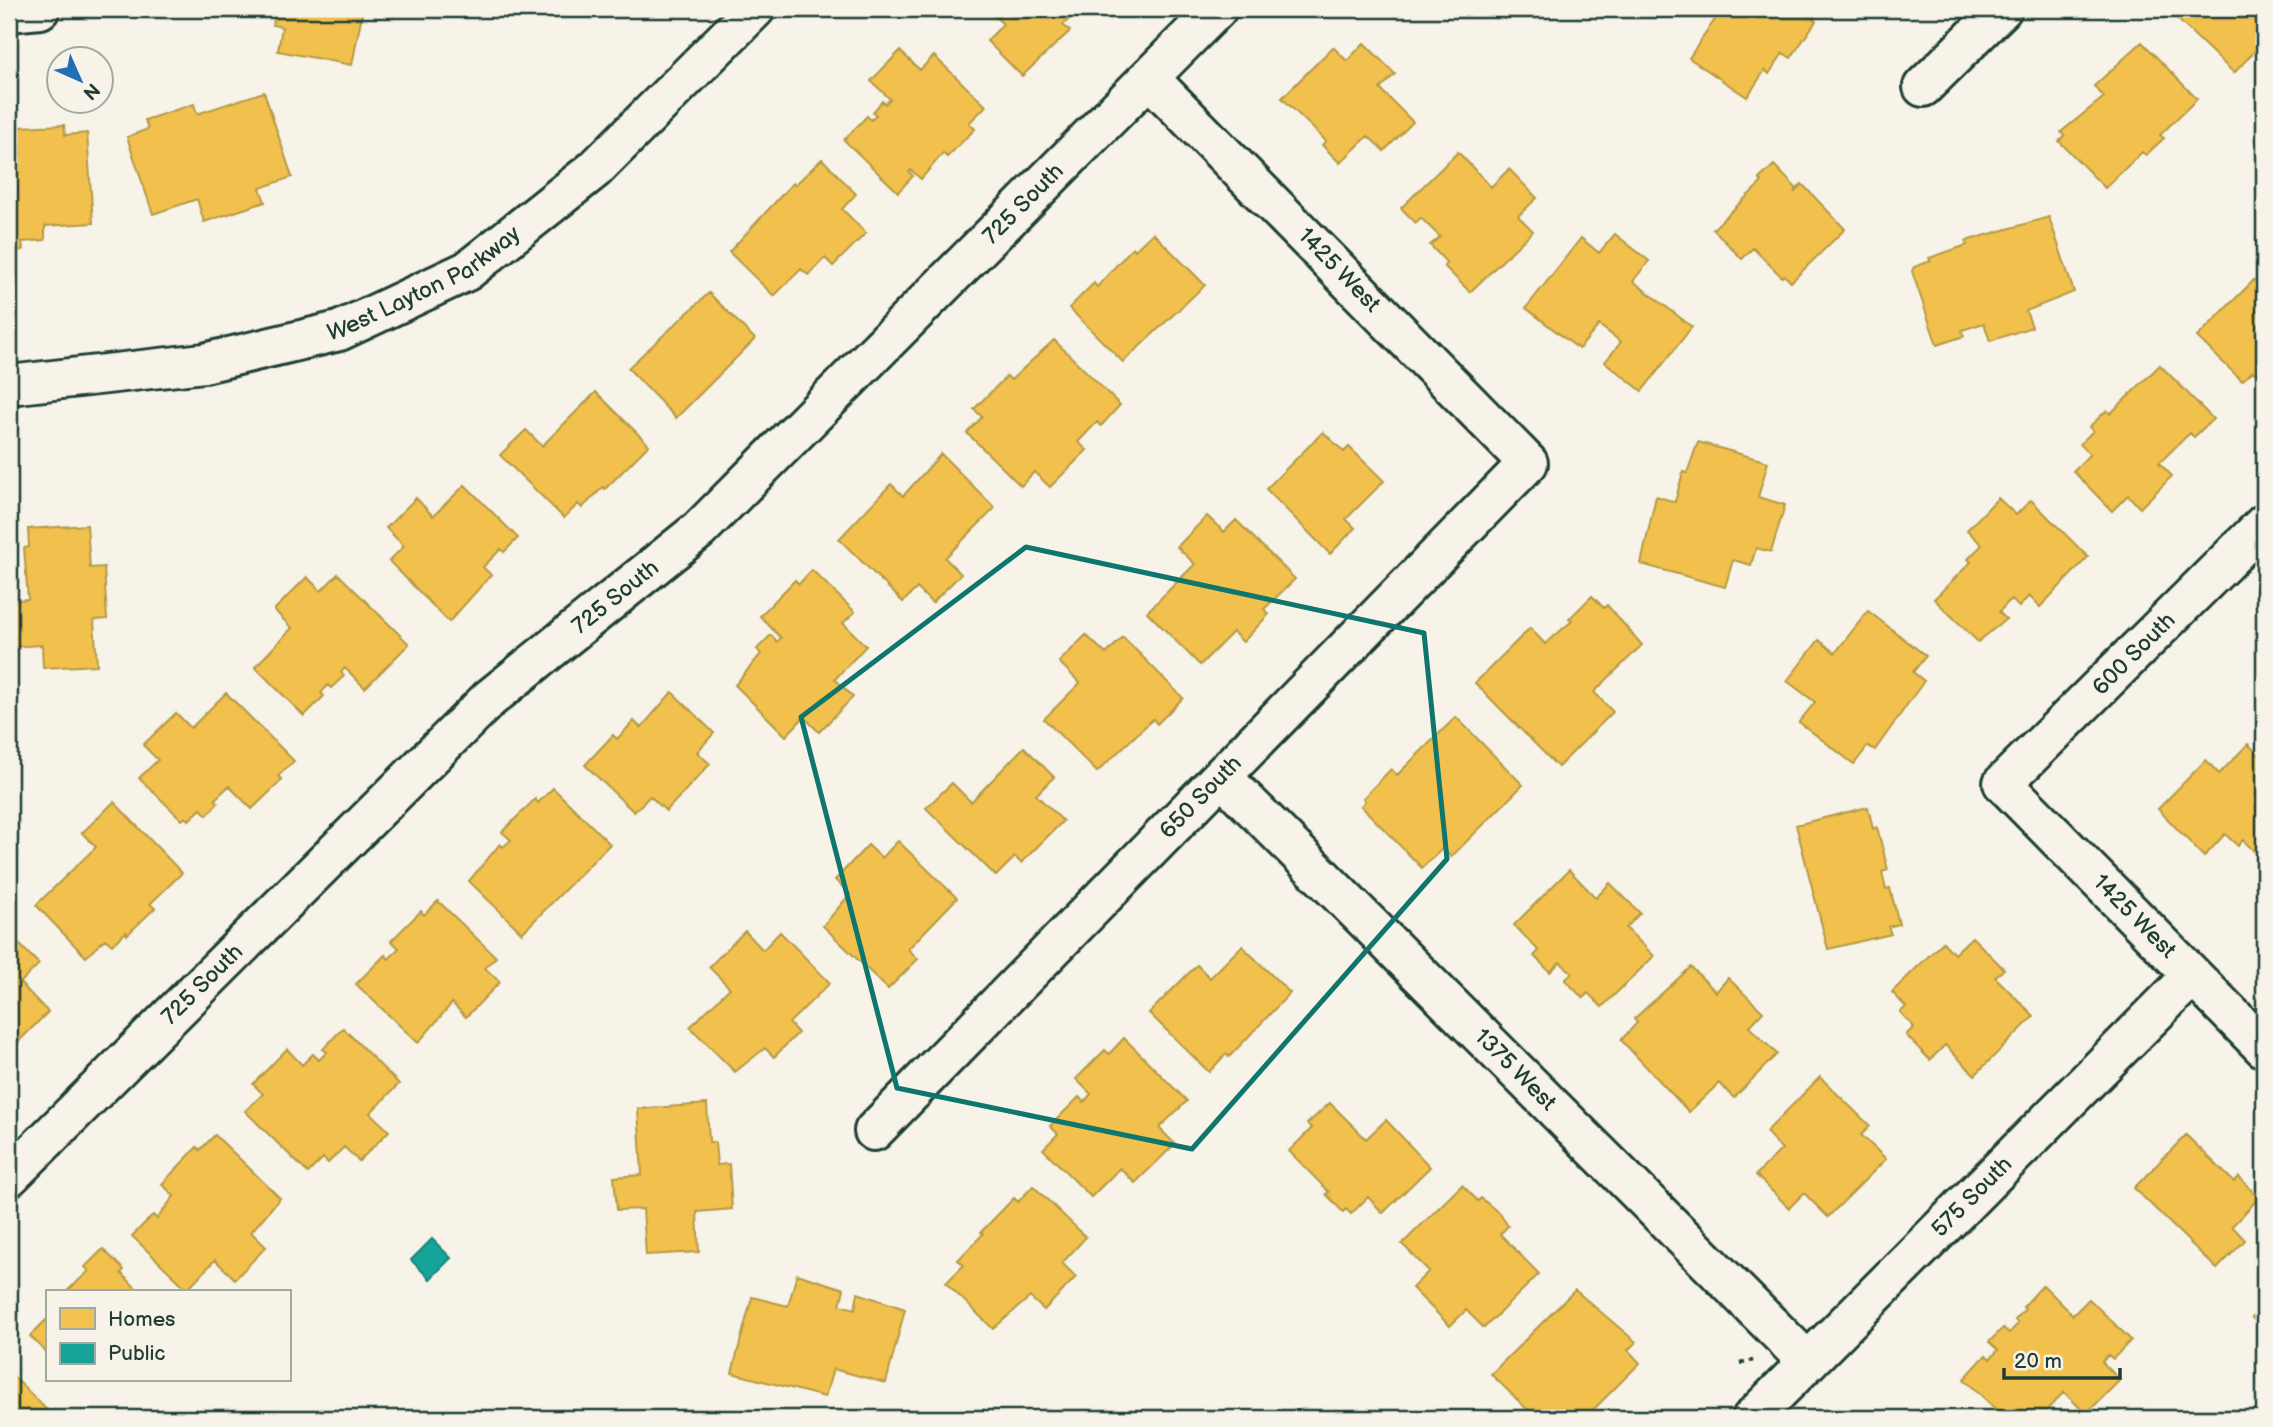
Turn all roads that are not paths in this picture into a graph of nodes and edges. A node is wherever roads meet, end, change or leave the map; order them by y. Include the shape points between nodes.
1 (40, 9) edge
2 (755, 9) edge
3 (1217, 9) edge
4 (2003, 9) edge
5 (9, 12) edge
6 (1149, 78) junction
7 (1923, 87) dead end
8 (9, 385) edge
9 (1528, 463) joint
10 (2264, 524) edge
11 (1223, 778) junction
12 (2003, 783) joint
13 (2192, 976) junction
14 (2264, 1048) edge
15 (874, 1131) dead end
16 (9, 1177) edge
17 (1807, 1362) junction
18 (1752, 1418) edge

1 - 5 street
2 - 8 street, West Layton Parkway via 595,169 467,271 339,331 204,363
3 - 6 street, 725 South
4 - 7 street
6 - 9 street, 1425 West
6 - 16 street, 725 South via 699,530 489,699
9 - 11 street, 650 South
10 - 12 street, 600 South
11 - 15 street, 650 South
11 - 17 street, 1375 West
12 - 13 street, 1425 West
13 - 14 street, 1425 West
13 - 17 street, 575 South
17 - 18 street, 575 South

